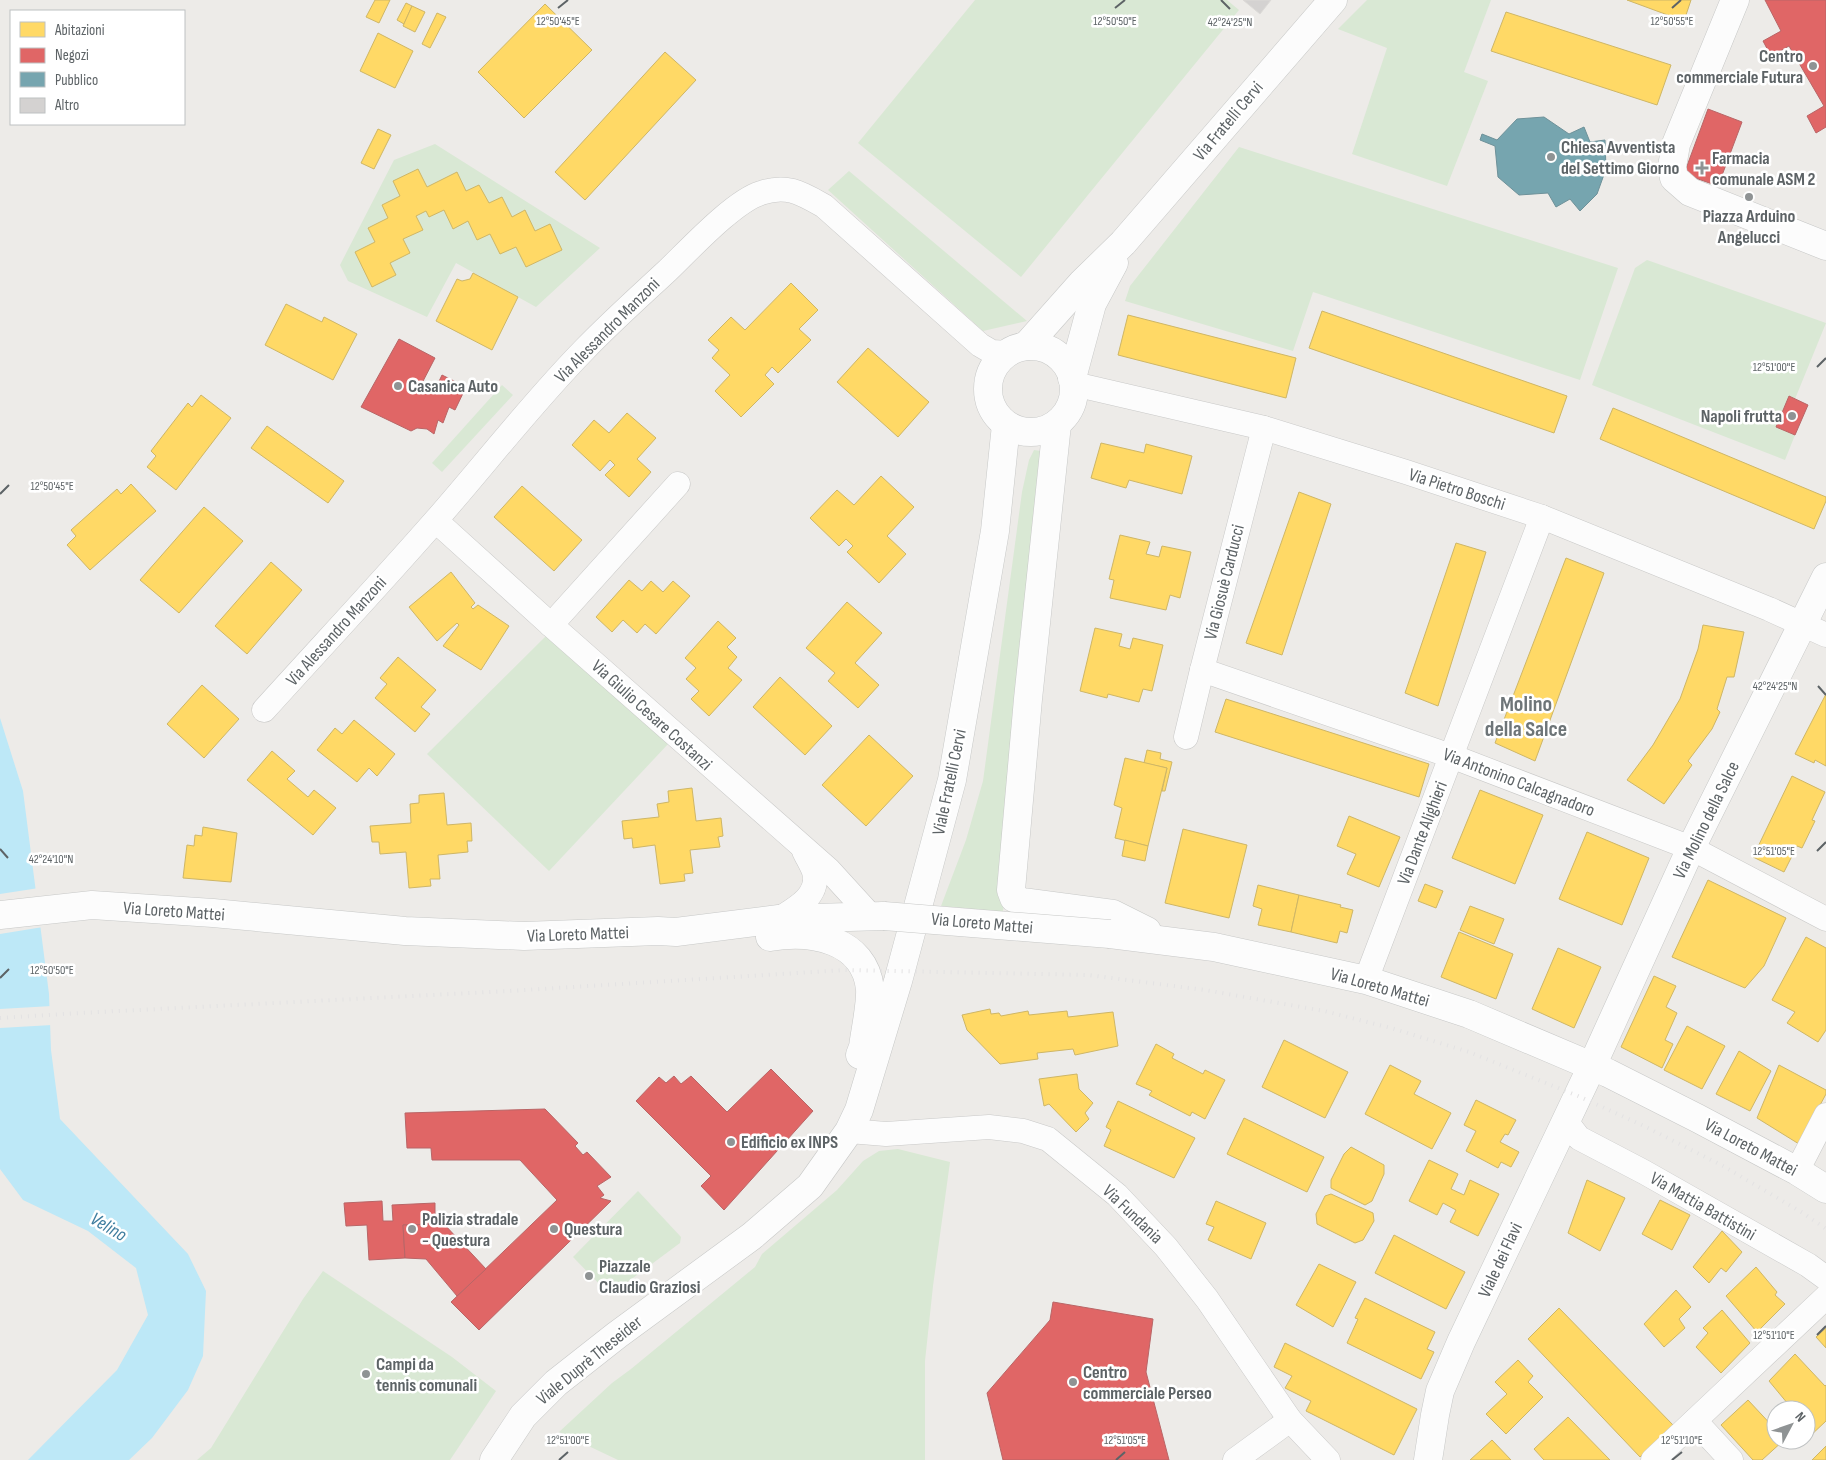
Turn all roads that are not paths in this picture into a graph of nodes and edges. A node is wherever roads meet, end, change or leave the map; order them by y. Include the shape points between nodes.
1 (1333, 0) edge
2 (1734, 0) edge
3 (1123, 243) junction
4 (1826, 246) edge
5 (1017, 349) junction
6 (1073, 381) junction
7 (1057, 424) junction
8 (1006, 425) junction
9 (1264, 428) junction
10 (678, 484) dead end
11 (1542, 517) junction
12 (436, 521) junction
13 (1826, 577) edge
14 (551, 625) junction
15 (1815, 629) edge
16 (1202, 670) junction
17 (264, 710) dead end
18 (1186, 737) dead end
19 (1451, 756) junction
20 (1691, 848) junction
21 (804, 849) junction
22 (0, 914) edge
23 (877, 915) junction
24 (779, 919) junction
25 (1826, 919) edge
26 (676, 932) junction
27 (1169, 942) junction
28 (1366, 980) junction
29 (1600, 1062) junction
30 (1826, 1116) edge
31 (849, 1131) junction
32 (1567, 1133) junction
33 (1797, 1171) junction
34 (1826, 1189) edge
35 (752, 1236) junction
36 (1826, 1278) edge
37 (1826, 1297) edge
38 (1290, 1420) junction
39 (1695, 1421) junction
40 (494, 1460) edge
41 (1235, 1460) edge
42 (1328, 1460) edge
43 (1428, 1460) edge
44 (1653, 1460) edge
45 (1731, 1460) edge

1 - 3 street, Via Fratelli Cervi
2 - 4 street via 1676,144 1672,167 1674,178 1690,192
3 - 5 street, Via Fratelli Cervi
3 - 6 street, Via Fratelli Cervi via 1092,304
5 - 6 street via 1039,347 1052,352 1063,360
5 - 8 street via 997,362 990,374 990,402
5 - 12 street, Via Alessandro Manzoni via 992,352 980,345 824,206 791,189 759,193 736,207 710,230 584,349
6 - 7 street via 1073,399
6 - 9 street, Via Pietro Boschi
7 - 8 street via 1032,432
7 - 27 street via 1011,890 1014,898 1022,902 1113,914
8 - 31 street, Viale Fratelli Cervi via 995,531 952,780 898,982 859,1110
9 - 11 street, Via Pietro Boschi
9 - 16 street, Via Giosuè Carducci
10 - 14 street
11 - 15 street, Via Pietro Boschi
11 - 19 street, Via Dante Alighieri
12 - 14 street, Via Giulio Cesare Costanzi
12 - 17 street, Via Alessandro Manzoni
13 - 15 street, Via Molino della Salce
14 - 21 street, Via Giulio Cesare Costanzi
15 - 20 street, Via Molino della Salce
16 - 18 street, Via Giosuè Carducci
16 - 19 street, Via Antonino Calcagnadoro
19 - 20 street, Via Antonino Calcagnadoro
19 - 28 street, Via Dante Alighieri
20 - 25 street, Via Antonino Calcagnadoro
20 - 29 street, Via Molino della Salce
21 - 23 street
21 - 24 street, Via Giulio Cesare Costanzi via 815,876 812,890 803,903
22 - 26 street, Via Loreto Mattei via 88,905 405,931 515,936
23 - 24 street, Via Loreto Mattei
23 - 27 street, Via Loreto Mattei, bridge via 1110,934
24 - 26 street, Via Loreto Mattei
26 - 35 street via 722,945 788,934 831,940 855,955 868,978 870,991 863,1047 838,1118 809,1170
27 - 28 street, Via Loreto Mattei via 1214,947
28 - 29 street, Via Loreto Mattei
29 - 32 street, Viale dei Flavi
29 - 33 street, Via Loreto Mattei
30 - 33 street
31 - 35 street, Viale Duprè Theseider via 810,1186
31 - 38 street, Via Fundania via 886,1134 989,1127 1023,1131 1048,1139 1117,1195 1166,1247 1207,1299
32 - 36 street, Via Mattia Battistini via 1668,1186
32 - 43 street, Viale dei Flavi via 1461,1342 1440,1391
33 - 34 street, Via Loreto Mattei
35 - 40 street, Viale Duprè Theseider via 556,1383 523,1416
37 - 39 street
38 - 41 street
38 - 42 street, Via Fundania
39 - 44 street
39 - 45 street

